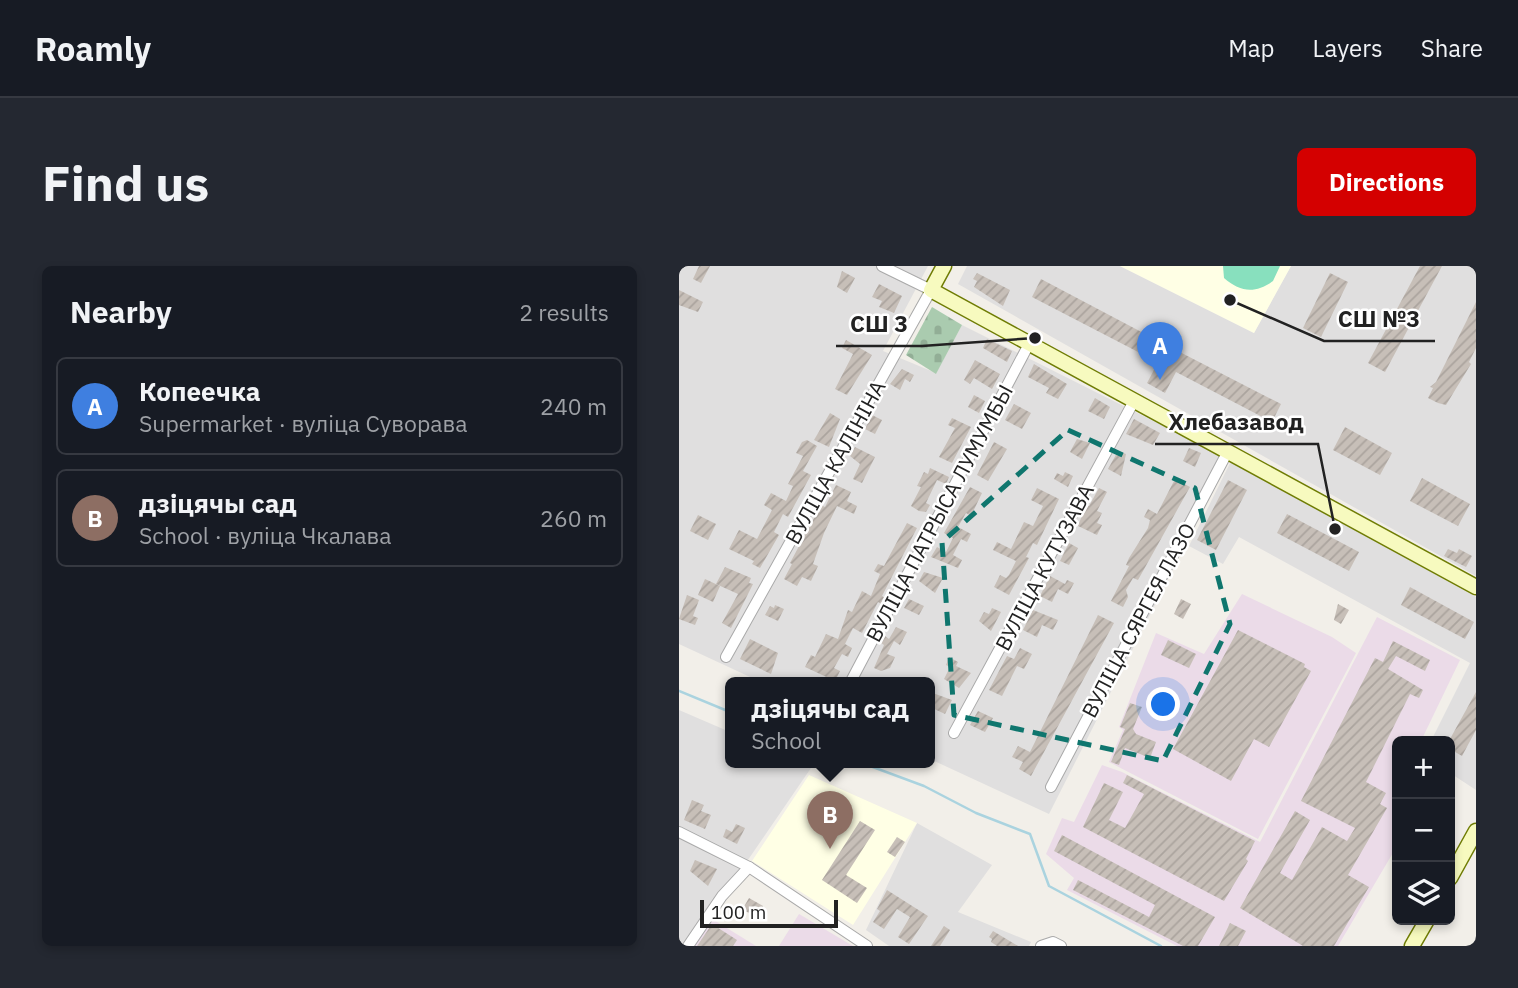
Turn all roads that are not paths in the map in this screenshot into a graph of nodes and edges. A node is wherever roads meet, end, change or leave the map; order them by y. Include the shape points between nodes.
1 (882, 266) edge
2 (944, 266) edge
3 (931, 290) junction
4 (1029, 344) junction
5 (1134, 401) junction
6 (1227, 453) junction
7 (1476, 587) edge
8 (726, 657) dead end
9 (853, 677) edge
10 (954, 733) dead end
11 (1051, 787) dead end
12 (1476, 831) edge
13 (679, 832) edge
14 (749, 867) junction
15 (1455, 869) edge
16 (1424, 925) edge
17 (688, 946) edge
18 (867, 946) edge
19 (1041, 946) edge
20 (1061, 946) edge
21 (1412, 946) edge

1 - 3 street
2 - 3 main road, ВУЛІЦА КАЛІНІНА
3 - 4 main road
3 - 8 street, ВУЛІЦА КАЛІНІНА
4 - 5 main road
4 - 9 street, ВУЛІЦА ПАТРЫСА ЛУМУМБЫ
5 - 6 main road
5 - 10 street, ВУЛІЦА КУТУЗАВА
6 - 7 main road
6 - 11 street, ВУЛІЦА СЯРГЕЯ ЛАЗО
12 - 15 main road
13 - 14 street
14 - 17 street via 722,896
14 - 18 street
16 - 21 main road
19 - 20 street via 1053,942

